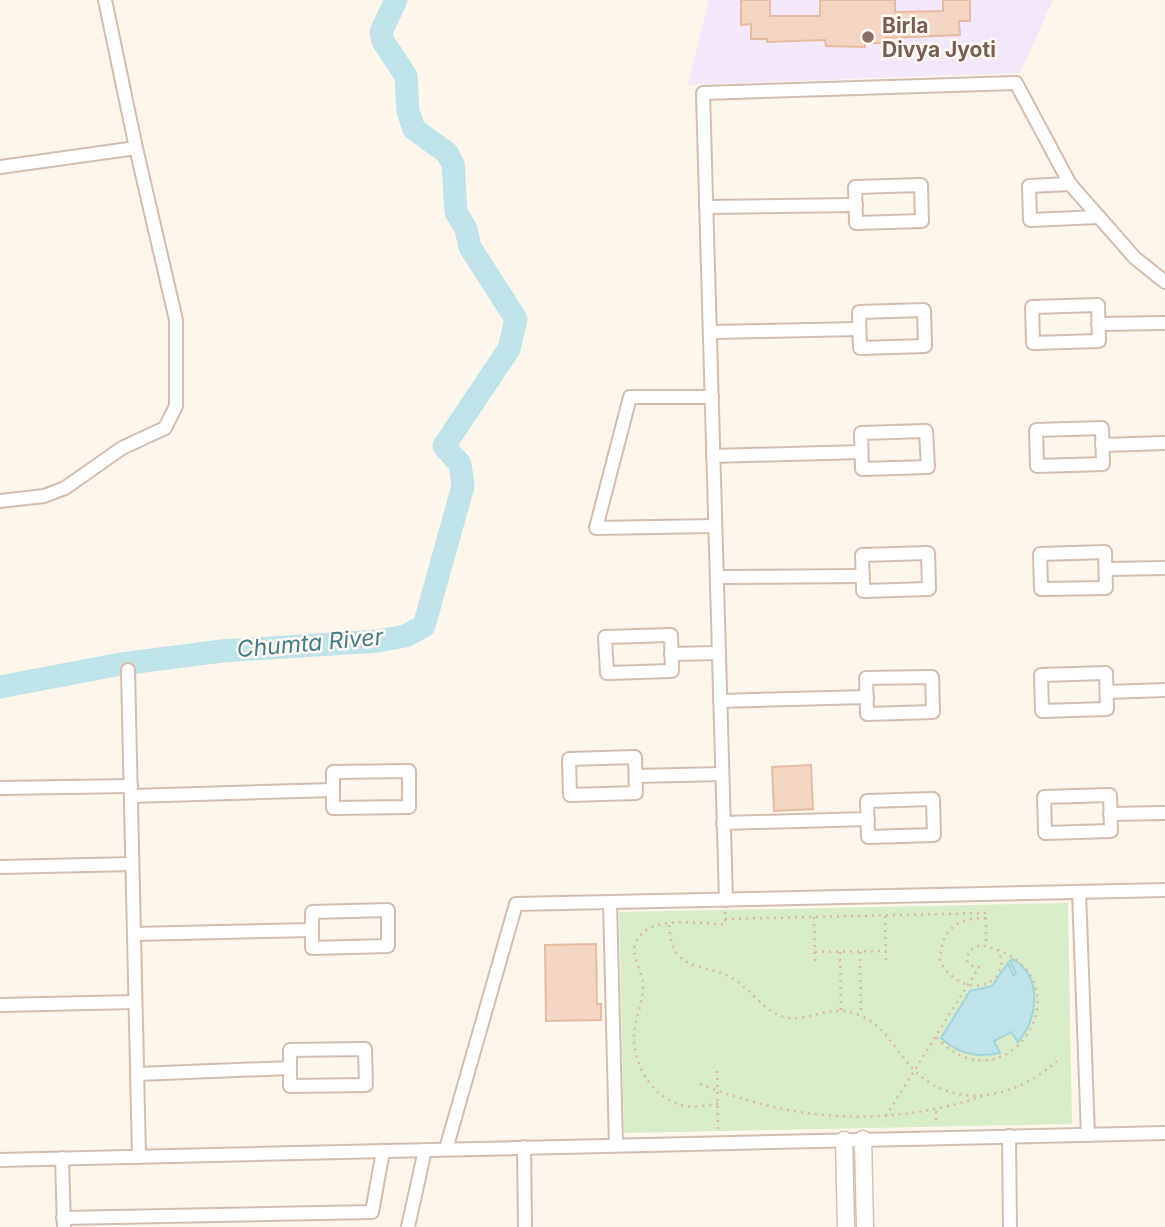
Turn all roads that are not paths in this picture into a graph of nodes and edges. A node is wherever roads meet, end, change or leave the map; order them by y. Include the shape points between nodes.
1 (105, 0) edge
2 (136, 148) junction
3 (0, 167) edge
4 (1070, 184) junction
5 (856, 205) junction
6 (706, 207) junction
7 (1099, 217) junction
8 (1165, 282) edge
9 (1165, 323) edge
10 (1098, 324) junction
11 (859, 329) junction
12 (710, 332) junction
13 (712, 397) junction
14 (1165, 443) edge
15 (1102, 445) junction
16 (862, 452) junction
17 (713, 456) junction
18 (0, 501) edge
19 (715, 526) junction
20 (1165, 568) edge
21 (1106, 569) junction
22 (863, 576) junction
23 (717, 577) junction
24 (719, 653) junction
25 (671, 654) junction
26 (128, 670) dead end
27 (1165, 690) edge
28 (1107, 692) junction
29 (867, 697) junction
30 (720, 701) junction
31 (722, 774) junction
32 (636, 776) junction
33 (0, 788) edge
34 (333, 790) junction
35 (131, 791) junction
36 (1165, 813) edge
37 (1110, 814) junction
38 (868, 820) junction
39 (723, 822) junction
40 (132, 864) junction
41 (0, 867) edge
42 (1165, 890) edge
43 (1079, 892) junction
44 (726, 900) junction
45 (610, 902) junction
46 (312, 930) junction
47 (134, 934) junction
48 (135, 1002) junction
49 (0, 1005) edge
50 (290, 1068) junction
51 (137, 1074) junction
52 (1165, 1133) edge
53 (1088, 1135) junction
54 (1009, 1136) junction
55 (863, 1139) junction
56 (844, 1140) junction
57 (616, 1145) junction
58 (524, 1147) junction
59 (446, 1149) junction
60 (425, 1150) junction
61 (383, 1151) junction
62 (139, 1157) junction
63 (62, 1158) junction
64 (0, 1160) edge
65 (63, 1222) edge
66 (408, 1227) edge
67 (526, 1227) edge
68 (846, 1227) edge
69 (865, 1227) edge
70 (1010, 1227) edge

1 - 2 street
2 - 3 street
2 - 18 street via 178,328 178,391 173,417 159,433 122,448 65,488 44,496
4 - 6 street via 1016,83 703,93
4 - 7 street
4 - 7 street via 1029,186 1030,220
5 - 5 street via 856,223 922,221 920,185 855,187
5 - 6 street
6 - 12 street
7 - 8 street via 1135,258
9 - 10 street
10 - 10 street via 1098,305 1032,307 1033,343 1099,341
11 - 11 street via 860,348 925,346 924,310 859,312
11 - 12 street
12 - 13 street
13 - 17 street
13 - 19 street via 630,397 596,528
14 - 15 street
15 - 15 street via 1102,428 1036,430 1037,466 1103,464
16 - 16 street via 862,469 928,467 926,431 861,433
16 - 17 street
17 - 19 street
19 - 23 street
20 - 21 street
21 - 21 street via 1105,552 1040,554 1041,589 1106,588
22 - 22 street via 863,591 929,589 928,553 862,555
22 - 23 street
23 - 24 street
24 - 25 street
24 - 30 street
25 - 25 street via 671,635 605,637 607,673 672,671
26 - 35 street
27 - 28 street
28 - 28 street via 1106,673 1041,675 1042,711 1107,709
29 - 29 street via 867,714 933,712 932,677 866,678
29 - 30 street
30 - 31 street
31 - 32 street
31 - 39 street
32 - 32 street via 635,757 569,759 570,795 636,793
33 - 35 street
34 - 34 street via 334,808 409,807 409,771 333,772
34 - 35 street
35 - 40 street
36 - 37 street
37 - 37 street via 1110,795 1044,797 1045,833 1111,831
38 - 38 street via 868,837 934,835 933,799 867,801
38 - 39 street
39 - 44 street
40 - 41 street
40 - 47 street
42 - 43 street
43 - 44 street
43 - 53 street
44 - 45 street
45 - 57 street
45 - 59 street via 516,904
46 - 46 street via 312,948 388,946 387,911 312,912
46 - 47 street
47 - 48 street
48 - 49 street
48 - 51 street
50 - 50 street via 290,1086 366,1085 365,1049 290,1050
50 - 51 street
51 - 62 street
52 - 53 street
53 - 54 street
54 - 55 street
54 - 70 street
55 - 56 street
55 - 69 street
56 - 57 street
56 - 68 street
57 - 58 street
58 - 59 street
58 - 67 street
59 - 60 street
60 - 61 street
60 - 66 street
61 - 62 street
61 - 65 street via 372,1212
62 - 63 street
63 - 64 street
63 - 65 street

